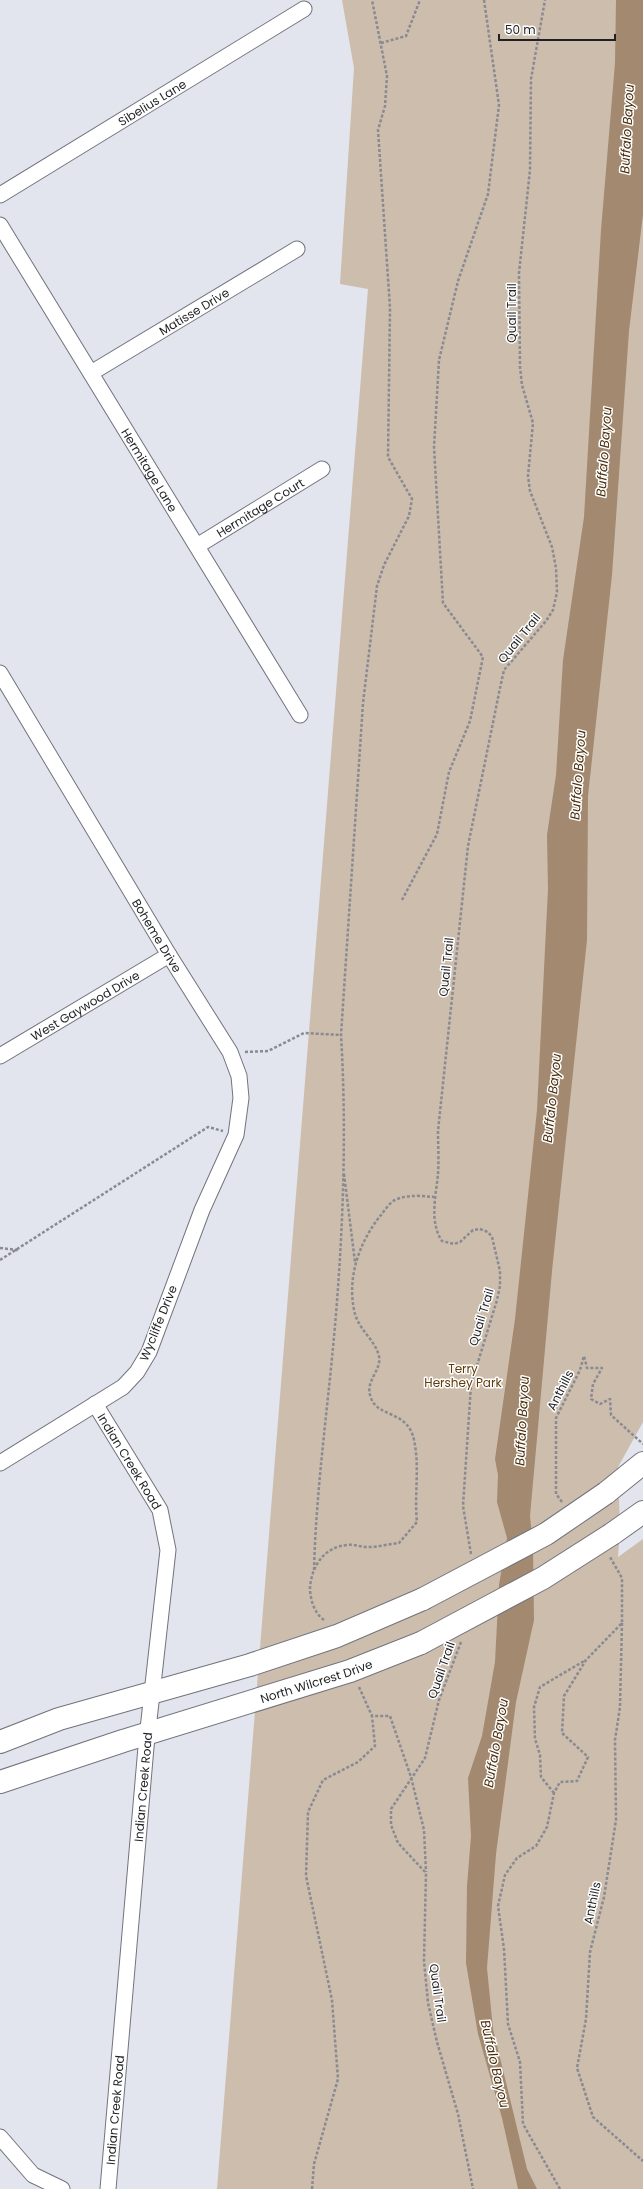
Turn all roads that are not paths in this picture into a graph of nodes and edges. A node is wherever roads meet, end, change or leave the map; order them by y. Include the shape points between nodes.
1 (304, 9) dead end
2 (0, 195) edge
3 (0, 225) edge
4 (297, 249) dead end
5 (91, 373) junction
6 (322, 469) dead end
7 (197, 546) junction
8 (0, 673) edge
9 (300, 715) dead end
10 (169, 955) junction
11 (0, 1056) edge
12 (202, 1210) joint
13 (95, 1404) junction
14 (0, 1463) edge
15 (643, 1463) edge
16 (643, 1512) edge
17 (152, 1692) junction
18 (148, 1734) junction
19 (0, 1742) edge
20 (0, 1782) edge
21 (0, 2137) edge
22 (62, 2189) edge
23 (108, 2189) edge

1 - 2 street, Sibelius Lane
3 - 5 street, Hermitage Lane
4 - 5 street, Matisse Drive
5 - 7 street, Hermitage Lane
6 - 7 street, Hermitage Court
7 - 9 street, Hermitage Lane
8 - 10 street, Boheme Drive
10 - 11 street, West Gaywood Drive
10 - 12 street, Boheme Drive via 230,1052 239,1076 241,1098 236,1135
12 - 13 street, Wycliffe Drive via 149,1352 137,1372 123,1387
13 - 14 street, Wycliffe Drive
13 - 17 street, Indian Creek Road via 160,1510 168,1550
15 - 17 main road, bridge via 606,1493 546,1534 423,1599 337,1636 250,1665
16 - 18 main road, North Wilcrest Drive, bridge via 543,1578 421,1643 350,1671
17 - 18 street, Indian Creek Road
17 - 19 main road via 59,1720
18 - 20 main road, North Wilcrest Drive
18 - 23 street, Indian Creek Road
21 - 22 street via 33,2175

